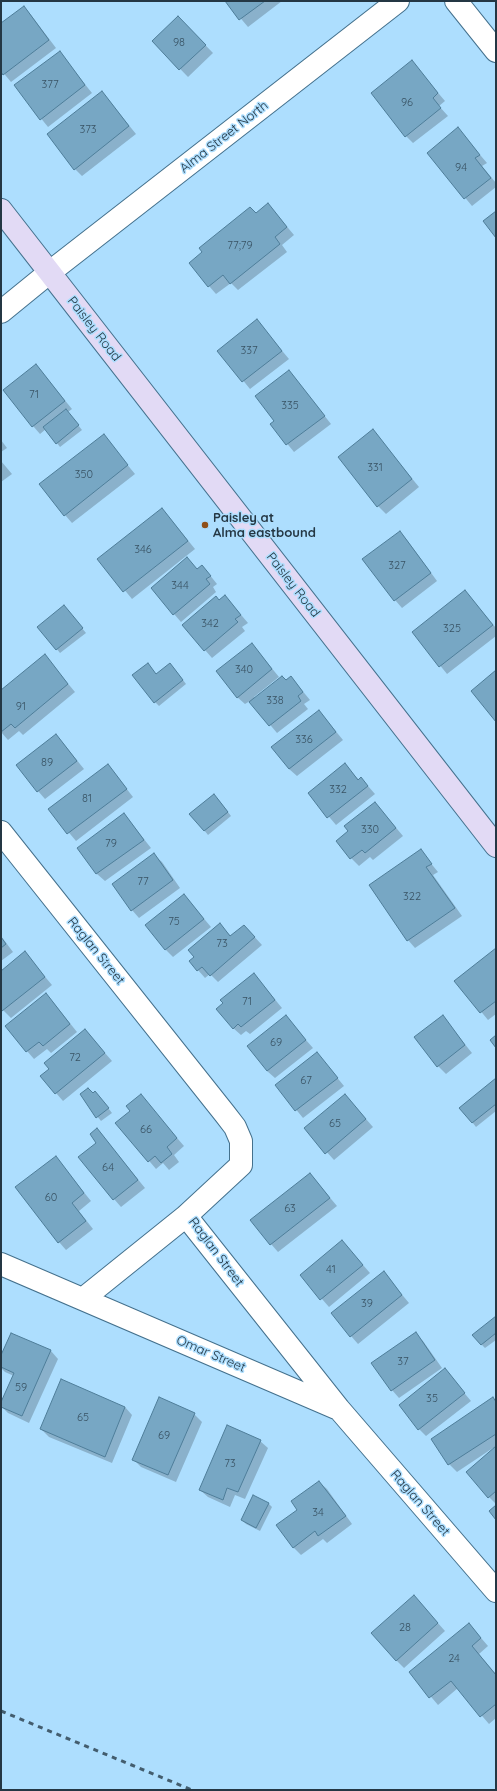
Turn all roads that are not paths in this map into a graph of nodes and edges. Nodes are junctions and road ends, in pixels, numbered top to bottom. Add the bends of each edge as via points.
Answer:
1 (398, 1) edge
2 (456, 1) edge
3 (496, 52) edge
4 (1, 210) edge
5 (50, 272) junction
6 (1, 312) edge
7 (1, 832) edge
8 (496, 846) edge
9 (186, 1216) junction
10 (1, 1264) edge
11 (84, 1298) junction
12 (339, 1409) junction
13 (496, 1591) edge

1 - 5 street, Alma Street North
2 - 3 street
4 - 5 main road, Paisley Road
5 - 6 street, Alma Street North
5 - 8 main road, Paisley Road
7 - 9 street, Raglan Street via 235,1127 241,1141 240,1165
9 - 11 street
9 - 12 street, Raglan Street
10 - 11 street, Omar Street
11 - 12 street, Omar Street
12 - 13 street, Raglan Street

